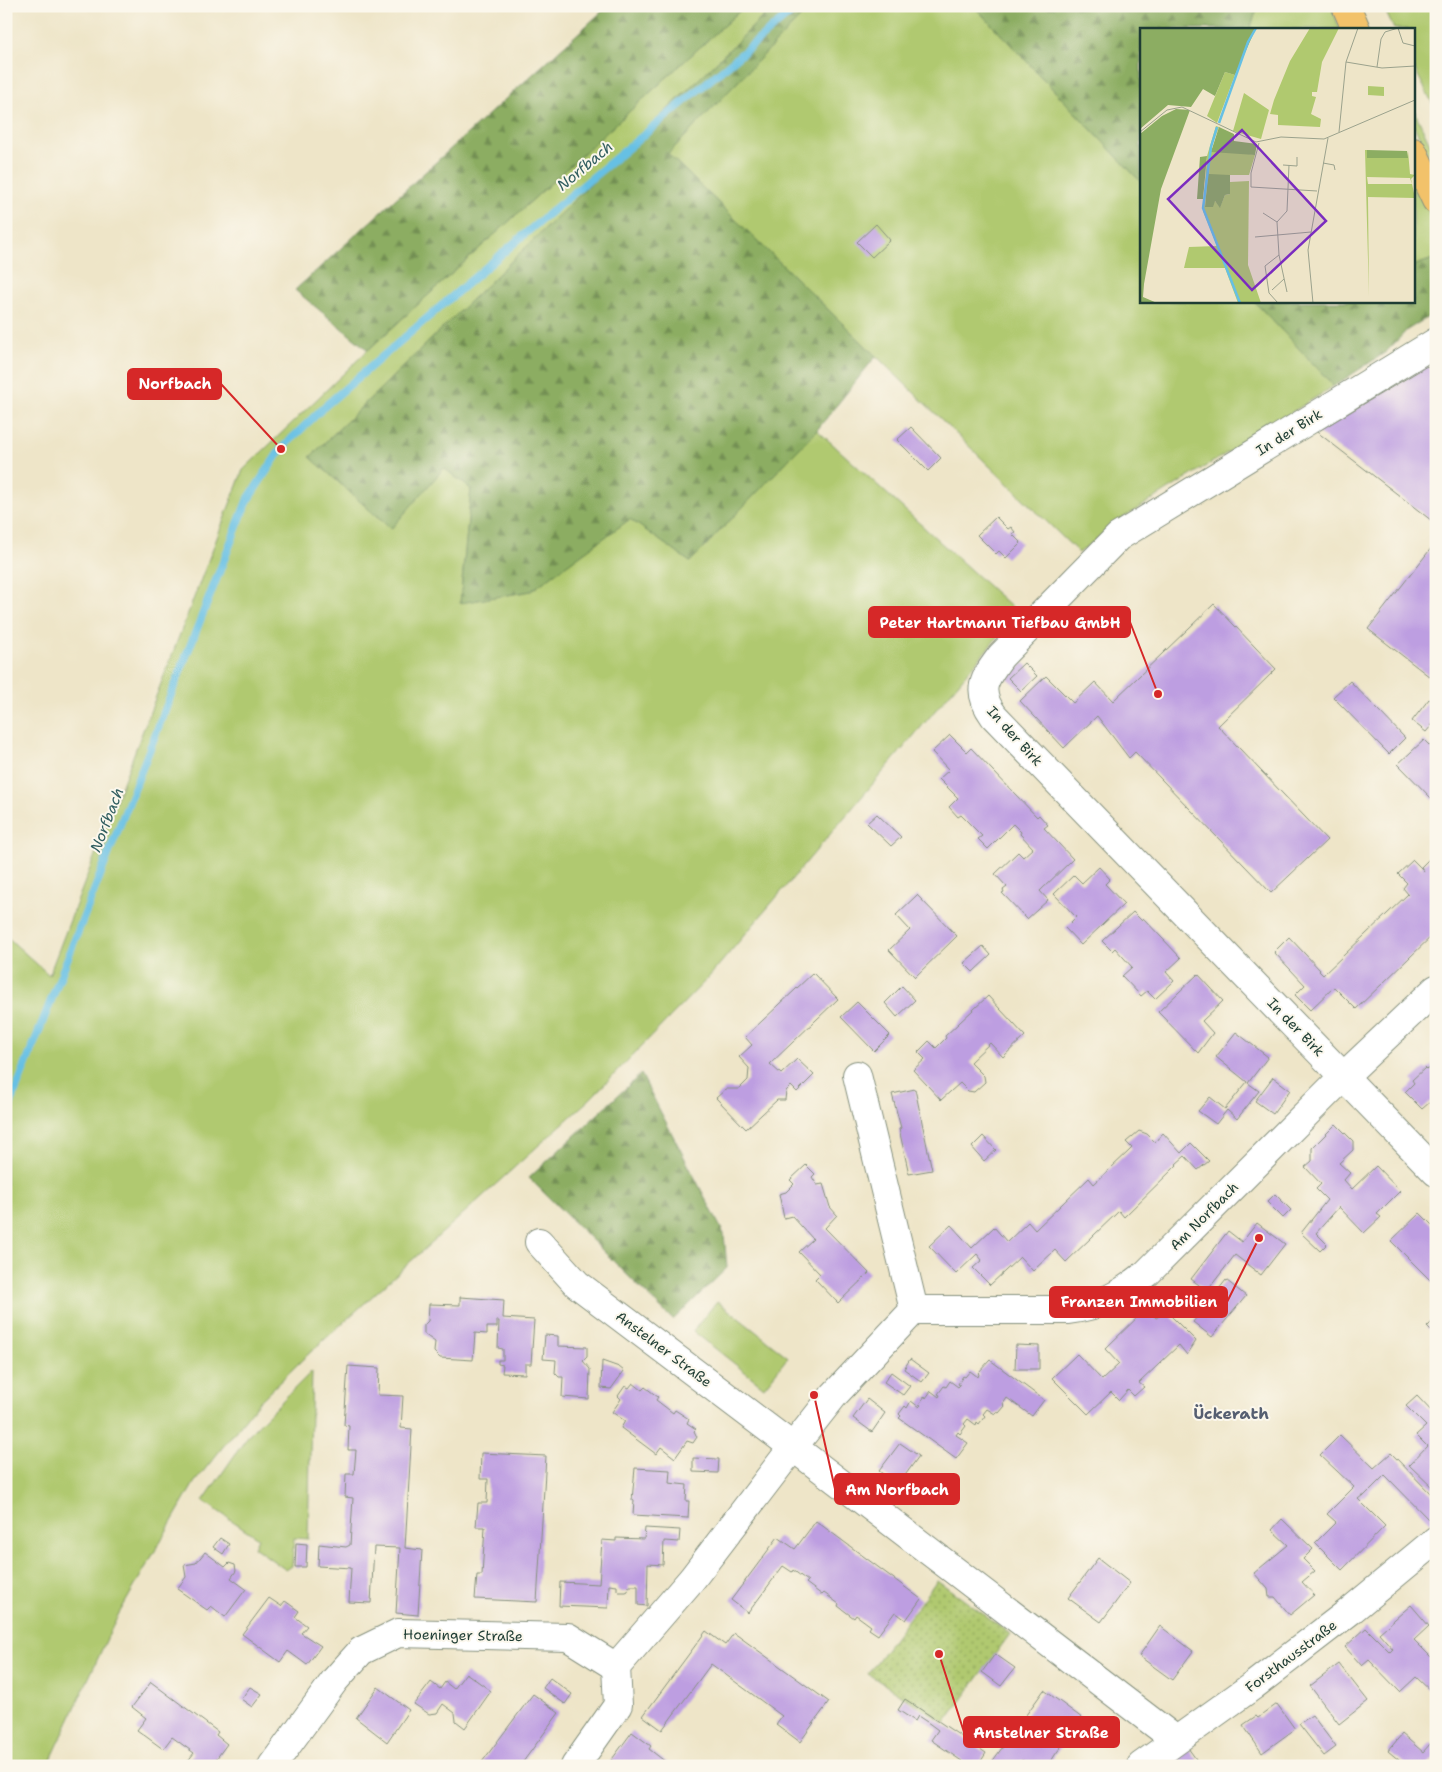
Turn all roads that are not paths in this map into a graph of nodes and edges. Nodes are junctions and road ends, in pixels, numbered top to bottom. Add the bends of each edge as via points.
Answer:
1 (1346, 6) edge
2 (1356, 28) edge
3 (1414, 154) edge
4 (1436, 200) edge
5 (1436, 342) edge
6 (1436, 989) edge
7 (857, 1075) dead end
8 (1344, 1076) junction
9 (1436, 1172) edge
10 (539, 1242) dead end
11 (914, 1310) junction
12 (793, 1446) junction
13 (1436, 1540) edge
14 (616, 1667) junction
15 (1176, 1740) junction
16 (272, 1766) edge
17 (574, 1766) edge
18 (1141, 1766) edge

1 - 2 main road
3 - 4 main road
5 - 8 street, In der Birk via 1118,537 1001,656 986,676 982,695 994,716
6 - 8 street, Am Norfbach
7 - 11 street
8 - 9 street, In der Birk
8 - 11 street, Am Norfbach via 1146,1274 1125,1291 1086,1308 1067,1310
10 - 12 street, Anstelner Straße via 577,1284
11 - 12 street via 834,1395
12 - 14 street via 692,1579
12 - 15 street, Anstelner Straße
13 - 15 street, Forsthausstraße via 1276,1668
14 - 16 street, Hoeninger Straße via 568,1637 398,1633 361,1651 335,1680
14 - 17 street via 618,1705
15 - 18 street, Forsthausstraße

